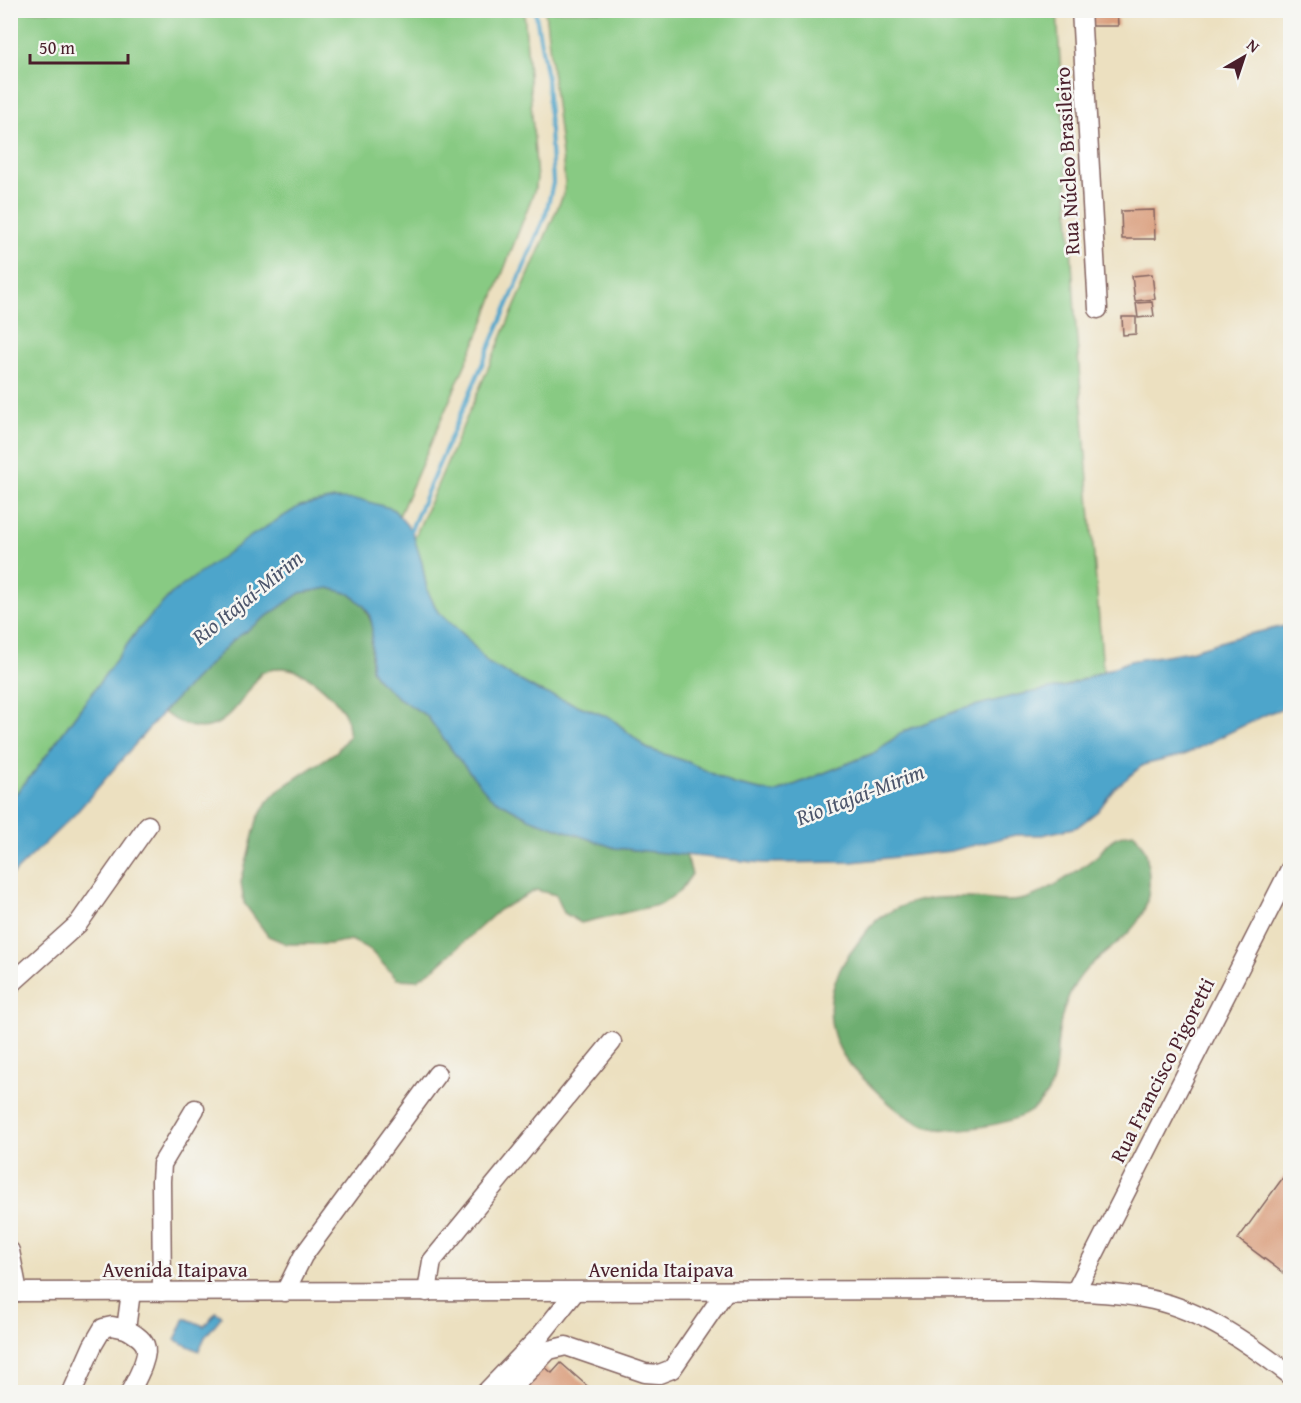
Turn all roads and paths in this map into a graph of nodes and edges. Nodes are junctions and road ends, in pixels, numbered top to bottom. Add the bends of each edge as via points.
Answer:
1 (1081, 10) edge
2 (1098, 309) dead end
3 (148, 825) dead end
4 (1290, 868) edge
5 (10, 985) edge
6 (612, 1042) dead end
7 (437, 1074) dead end
8 (195, 1109) dead end
9 (10, 1251) edge
10 (14, 1292) edge
11 (131, 1292) junction
12 (162, 1292) junction
13 (285, 1292) junction
14 (428, 1292) junction
15 (575, 1292) junction
16 (725, 1292) junction
17 (1075, 1292) junction
18 (126, 1329) junction
19 (1290, 1375) edge
20 (72, 1392) edge
21 (130, 1392) edge
22 (486, 1392) edge
23 (508, 1392) edge

1 - 2 street, Rua Núcleo Brasileiro
3 - 5 street via 78,924
4 - 17 street, Rua Francisco Pigoretti
6 - 14 street via 432,1261
7 - 13 street via 303,1257
8 - 12 street via 162,1164
9 - 10 street
10 - 11 street, Avenida Itaipava
11 - 12 street, Avenida Itaipava
11 - 18 street
12 - 13 street, Avenida Itaipava
13 - 14 street, Avenida Itaipava
14 - 15 street, Avenida Itaipava
15 - 16 street, Avenida Itaipava
15 - 22 street via 540,1336
16 - 17 street, Avenida Itaipava
16 - 23 street via 672,1369 659,1374 645,1373 566,1346 549,1350
17 - 19 street, Avenida Itaipava via 1154,1300 1187,1312 1243,1341
18 - 20 street via 103,1328
18 - 21 street via 146,1346

